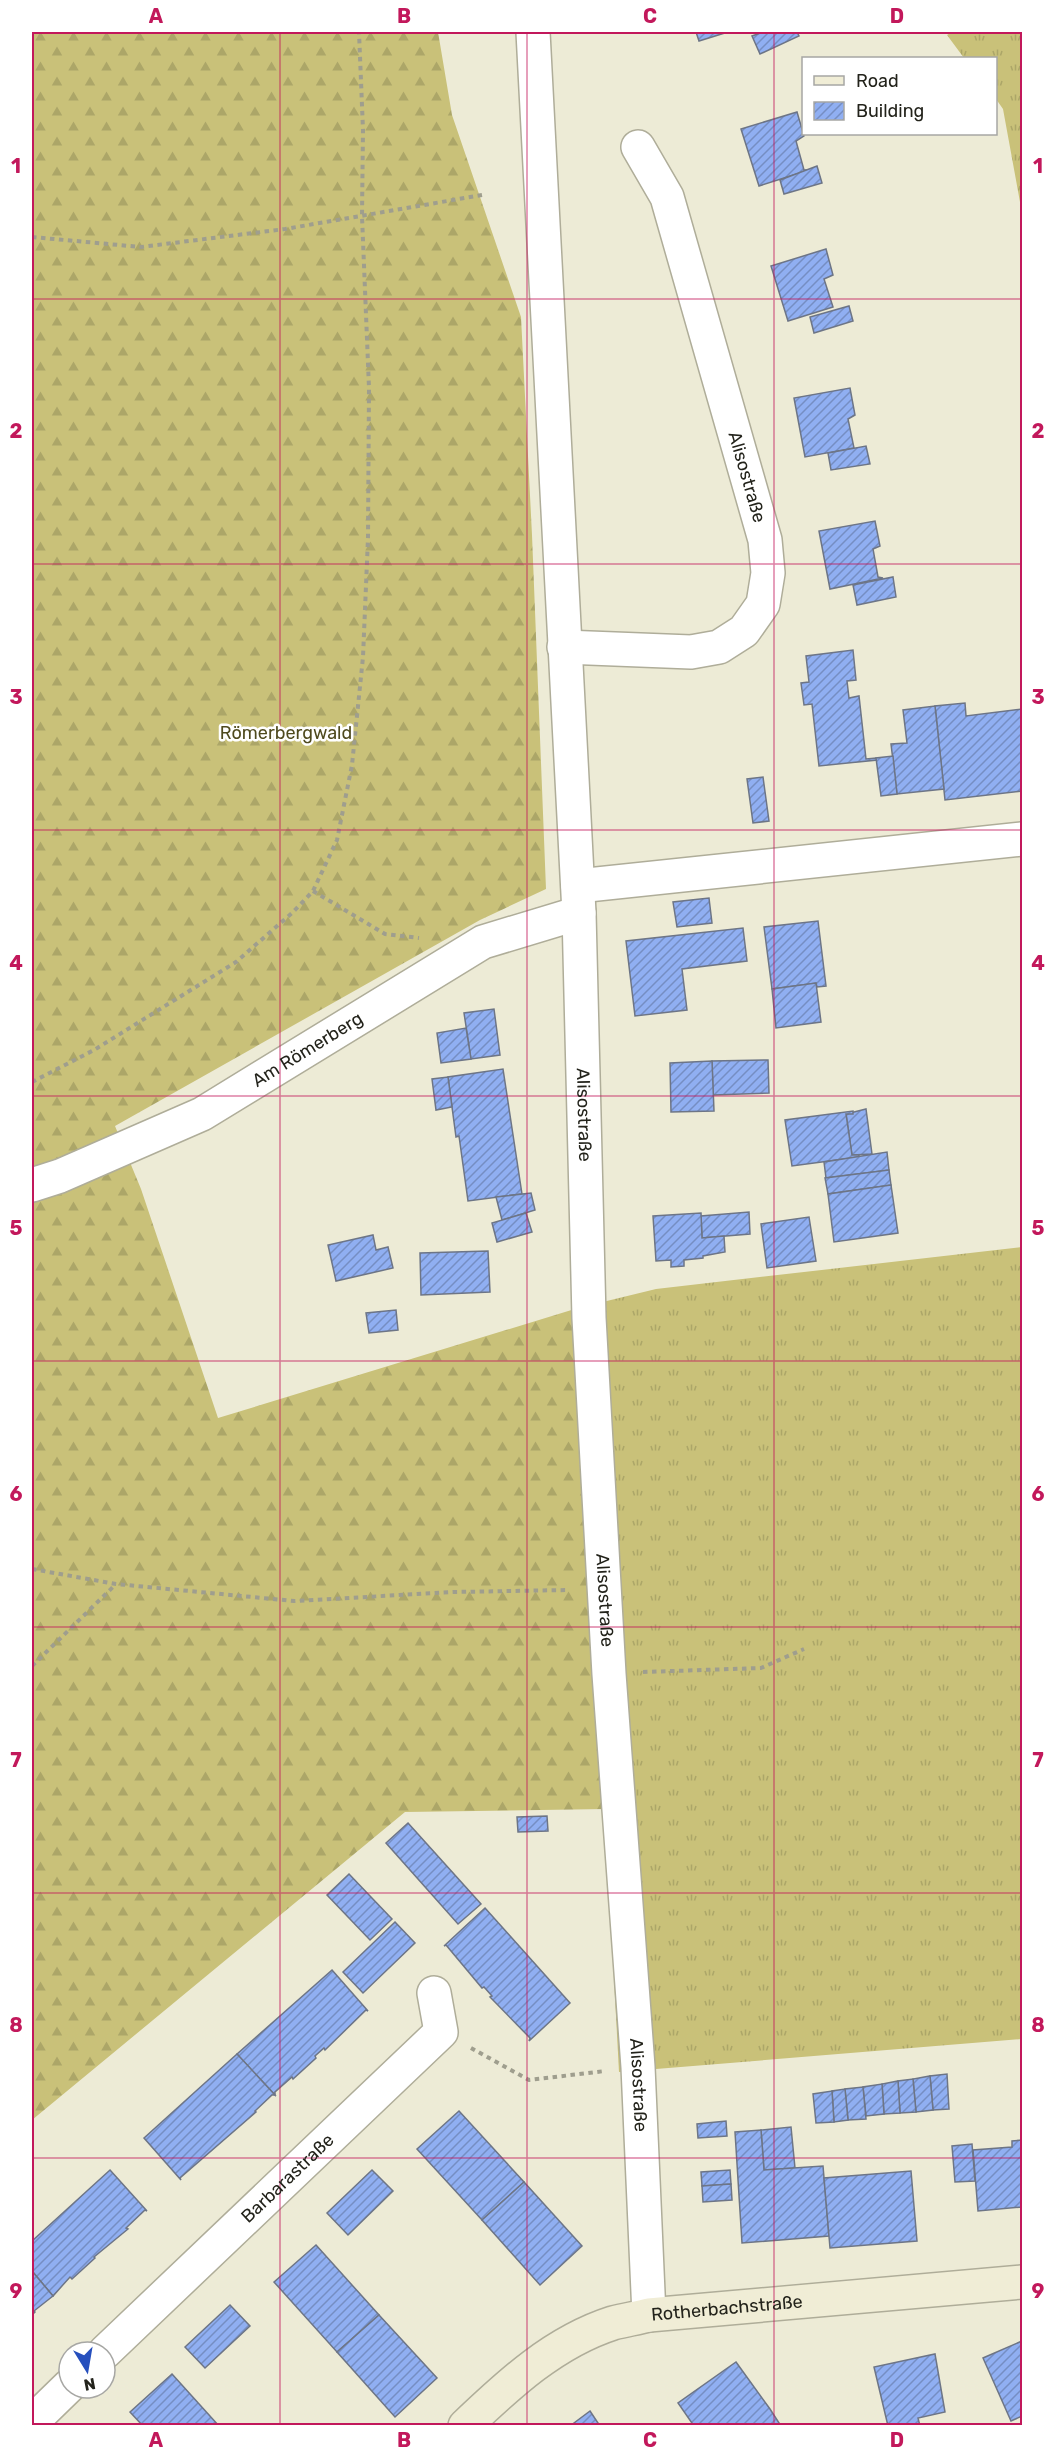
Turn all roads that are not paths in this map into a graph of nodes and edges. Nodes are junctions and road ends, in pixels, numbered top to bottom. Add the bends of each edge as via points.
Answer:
1 (533, 32) edge
2 (638, 147) dead end
3 (564, 647) junction
4 (1023, 838) edge
5 (579, 899) junction
6 (32, 1185) edge
7 (434, 1994) dead end
8 (1023, 2282) edge
9 (649, 2315) junction
10 (117, 2341) edge
11 (57, 2398) edge
12 (32, 2422) edge
13 (465, 2426) edge

1 - 3 street, Alisostraße
2 - 3 street, Alisostraße via 667,197 765,540 768,573 763,604 744,631 719,647 691,652
3 - 5 street, Alisostraße
4 - 5 street
5 - 6 street, Am Römerberg via 483,942 202,1114
5 - 9 street, Alisostraße via 589,1318 609,1674 638,2067
7 - 10 street, Barbarastraße via 441,2032
8 - 9 street, Rotherbachstraße
9 - 13 street, Rotherbachstraße via 612,2324 574,2340 534,2364
11 - 12 street

